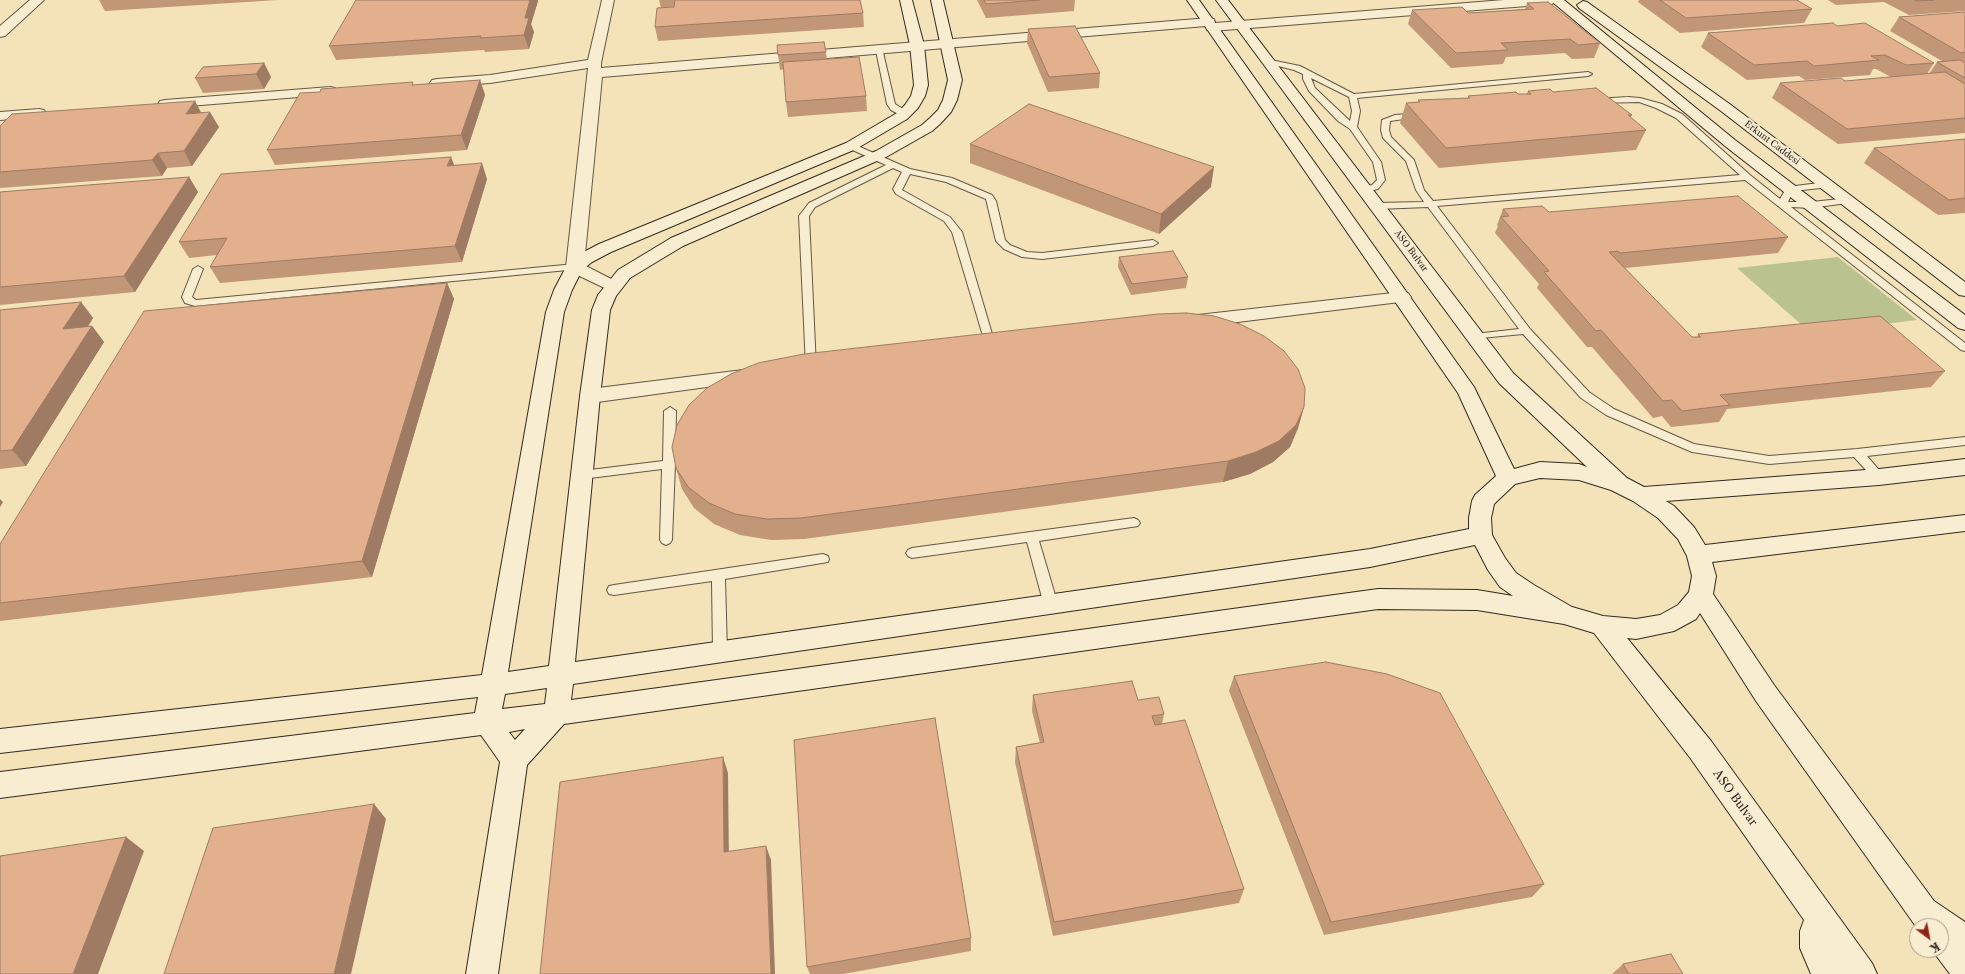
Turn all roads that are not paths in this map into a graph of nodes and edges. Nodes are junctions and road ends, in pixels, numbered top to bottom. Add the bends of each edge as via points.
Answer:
1 (38, 0) edge
2 (608, 0) edge
3 (906, 0) edge
4 (937, 0) edge
5 (1193, 0) edge
6 (1403, 0) edge
7 (1552, 0) edge
8 (1556, 0) edge
9 (1576, 0) edge
10 (1294, 8) dead end
11 (1235, 12) edge
12 (1208, 21) junction
13 (0, 32) edge
14 (947, 43) junction
15 (918, 44) junction
16 (878, 48) junction
17 (1269, 61) junction
18 (594, 68) junction
19 (1307, 73) junction
20 (1588, 74) dead end
21 (427, 84) edge
22 (348, 90) edge
23 (1352, 96) junction
24 (1589, 102) edge
25 (150, 105) edge
26 (55, 112) edge
27 (905, 114) junction
28 (1426, 114) edge
29 (0, 116) edge
30 (1353, 127) junction
31 (851, 146) junction
32 (874, 157) junction
33 (892, 165) junction
34 (907, 171) junction
35 (1748, 177) junction
36 (1827, 185) junction
37 (1365, 189) junction
38 (1790, 189) junction
39 (1847, 200) junction
40 (1430, 204) junction
41 (1782, 204) junction
42 (1811, 205) junction
43 (1378, 206) junction
44 (1153, 243) dead end
45 (575, 267) junction
46 (198, 269) dead end
47 (613, 287) junction
48 (1965, 291) edge
49 (1402, 297) junction
50 (1169, 324) edge
51 (1965, 324) edge
52 (1526, 331) junction
53 (1474, 337) junction
54 (990, 344) edge
55 (1965, 348) edge
56 (811, 367) edge
57 (772, 373) edge
58 (590, 396) junction
59 (670, 411) dead end
60 (1965, 441) edge
61 (1857, 453) junction
62 (669, 464) junction
63 (1965, 467) edge
64 (582, 475) junction
65 (1879, 477) junction
66 (1508, 478) junction
67 (1619, 484) junction
68 (1641, 495) junction
69 (1134, 523) dead end
70 (1965, 523) edge
71 (1481, 534) junction
72 (1032, 537) junction
73 (666, 540) dead end
74 (912, 553) dead end
75 (1699, 555) junction
76 (823, 560) dead end
77 (718, 574) junction
78 (614, 590) dead end
79 (1700, 595) junction
80 (1051, 605) junction
81 (1564, 614) junction
82 (1603, 626) junction
83 (720, 652) junction
84 (561, 676) junction
85 (494, 683) junction
86 (557, 713) junction
87 (486, 723) junction
88 (0, 741) edge
89 (514, 760) junction
90 (0, 785) edge
91 (1927, 918) edge
92 (1822, 919) junction
93 (1949, 931) edge
94 (1965, 941) edge
95 (1949, 947) edge
96 (1965, 969) edge
97 (482, 974) edge
98 (1827, 974) edge
99 (1861, 974) edge

1 - 13 street
2 - 18 street
3 - 15 street
4 - 14 street
5 - 12 street
6 - 10 street
7 - 11 street
8 - 38 street
9 - 36 street, Erkunt Caddesi via 1726,108
11 - 12 street
11 - 17 street, ASO Bulvar
12 - 14 street
12 - 49 street
14 - 15 street
14 - 32 street via 955,80 952,95 944,112 927,128
15 - 16 street
15 - 27 street via 921,85 918,96
16 - 18 street
16 - 27 lane via 891,104
17 - 19 lane via 1289,65
17 - 37 street, ASO Bulvar
18 - 21 street
18 - 45 street
19 - 23 lane
19 - 30 lane via 1312,89 1341,119
20 - 23 lane
22 - 25 street
23 - 30 lane via 1356,111
24 - 35 lane via 1628,99 1659,106 1679,116
26 - 29 street
27 - 31 street
28 - 40 lane via 1386,120 1385,130 1387,138 1410,160 1420,190
30 - 37 lane via 1373,155 1381,176 1377,185
31 - 32 lane
31 - 45 street via 635,234 586,258
32 - 33 lane
32 - 47 street via 677,242 624,274
33 - 34 lane
33 - 56 lane via 812,205 804,216
34 - 44 lane via 949,180 989,197 1002,241 1007,247 1025,255 1042,256
34 - 54 lane via 897,189 899,192 947,219 954,226
35 - 40 lane
35 - 41 lane
36 - 38 lane
36 - 39 street, Erkunt Caddesi
37 - 43 street, ASO Bulvar
38 - 41 lane
38 - 42 street
39 - 42 lane
39 - 48 street, Erkunt Caddesi
40 - 43 lane
40 - 52 lane
41 - 42 lane
41 - 55 lane
42 - 51 street
43 - 53 street, ASO Bulvar
45 - 46 lane via 189,302 187,297
45 - 47 street
45 - 85 street via 555,312
47 - 58 street via 606,295 601,310
49 - 50 street
49 - 66 street via 1467,392
52 - 53 lane
52 - 61 lane via 1585,395 1610,412 1692,448 1769,460
53 - 67 street, ASO Bulvar via 1506,378
57 - 58 street
58 - 64 street
59 - 62 lane
60 - 61 lane
61 - 65 lane
62 - 64 lane
62 - 73 lane
63 - 65 street
64 - 84 street
65 - 68 street
66 - 67 street via 1540,470 1579,472
66 - 71 street via 1484,501 1480,518
67 - 68 street
68 - 75 street via 1666,512 1686,533
69 - 72 lane
70 - 75 street
71 - 80 street via 1370,558
71 - 81 street via 1496,564 1508,580
72 - 74 lane
72 - 80 lane
75 - 79 street via 1704,576
76 - 77 lane
77 - 78 lane
77 - 83 lane
79 - 82 street via 1687,612 1666,624 1636,629
79 - 91 street via 1765,693
80 - 83 street
81 - 82 street
81 - 86 street via 1477,600 1378,599
82 - 92 street, ASO Bulvar via 1701,750
83 - 84 street
84 - 85 street
84 - 86 street
85 - 87 street
85 - 88 street
86 - 87 street
86 - 89 street
87 - 89 street
87 - 90 street
89 - 97 street
92 - 98 street via 1815,931 1814,939 1815,948
92 - 99 street, ASO Bulvar
93 - 94 street
95 - 96 street

